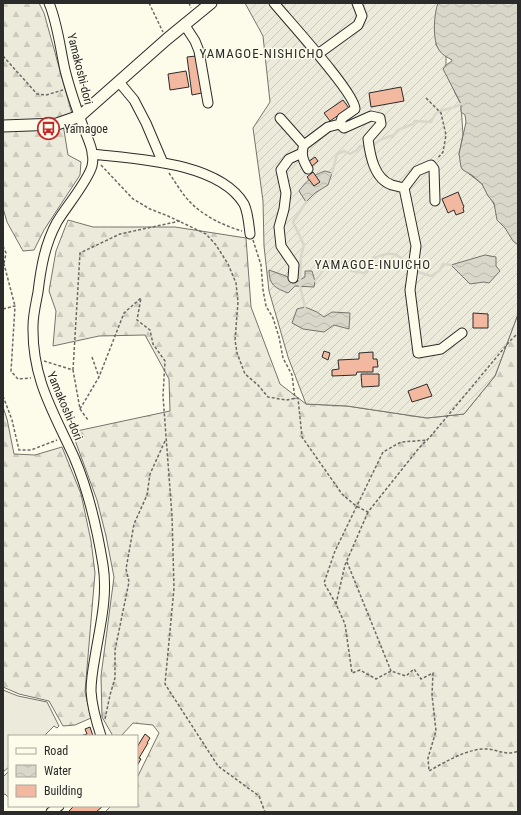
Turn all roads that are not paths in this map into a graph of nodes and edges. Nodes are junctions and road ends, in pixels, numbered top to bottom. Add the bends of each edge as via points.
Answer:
1 (49, 3) edge
2 (211, 3) edge
3 (274, 3) edge
4 (357, 3) edge
5 (184, 24) junction
6 (318, 54) junction
7 (118, 82) junction
8 (208, 103) dead end
9 (80, 116) junction
10 (280, 118) dead end
11 (340, 124) junction
12 (3, 126) edge
13 (303, 149) junction
14 (92, 157) junction
15 (163, 163) junction
16 (308, 169) dead end
17 (404, 188) junction
18 (435, 201) dead end
19 (250, 234) road end
20 (292, 278) dead end
21 (462, 333) dead end
22 (101, 735) edge

1 - 9 street, Yamakoshi-dori via 58,31 70,88
2 - 5 main road
3 - 6 street
4 - 6 street via 362,16 358,25
5 - 7 main road
5 - 8 street via 199,51
6 - 11 street via 355,104 355,108 342,118
7 - 9 main road
7 - 15 street via 134,100
9 - 12 main road via 57,124
9 - 14 street, Yamakoshi-dori
10 - 13 street
11 - 13 street via 328,127
11 - 17 street via 344,128 371,116 380,118 381,124 368,139 372,162 381,178 391,185
13 - 16 street via 303,160
13 - 20 street via 289,159 281,170 286,193 279,227 281,246 294,265
14 - 15 street
14 - 22 street, Yamakoshi-dori via 89,174 50,235 44,253 33,324 39,377 92,508 103,567 104,604 91,690 94,716
15 - 19 street via 214,177 233,191 244,204
17 - 18 street via 417,171 431,165 434,169
17 - 21 street via 416,246 410,290 418,353 441,349

